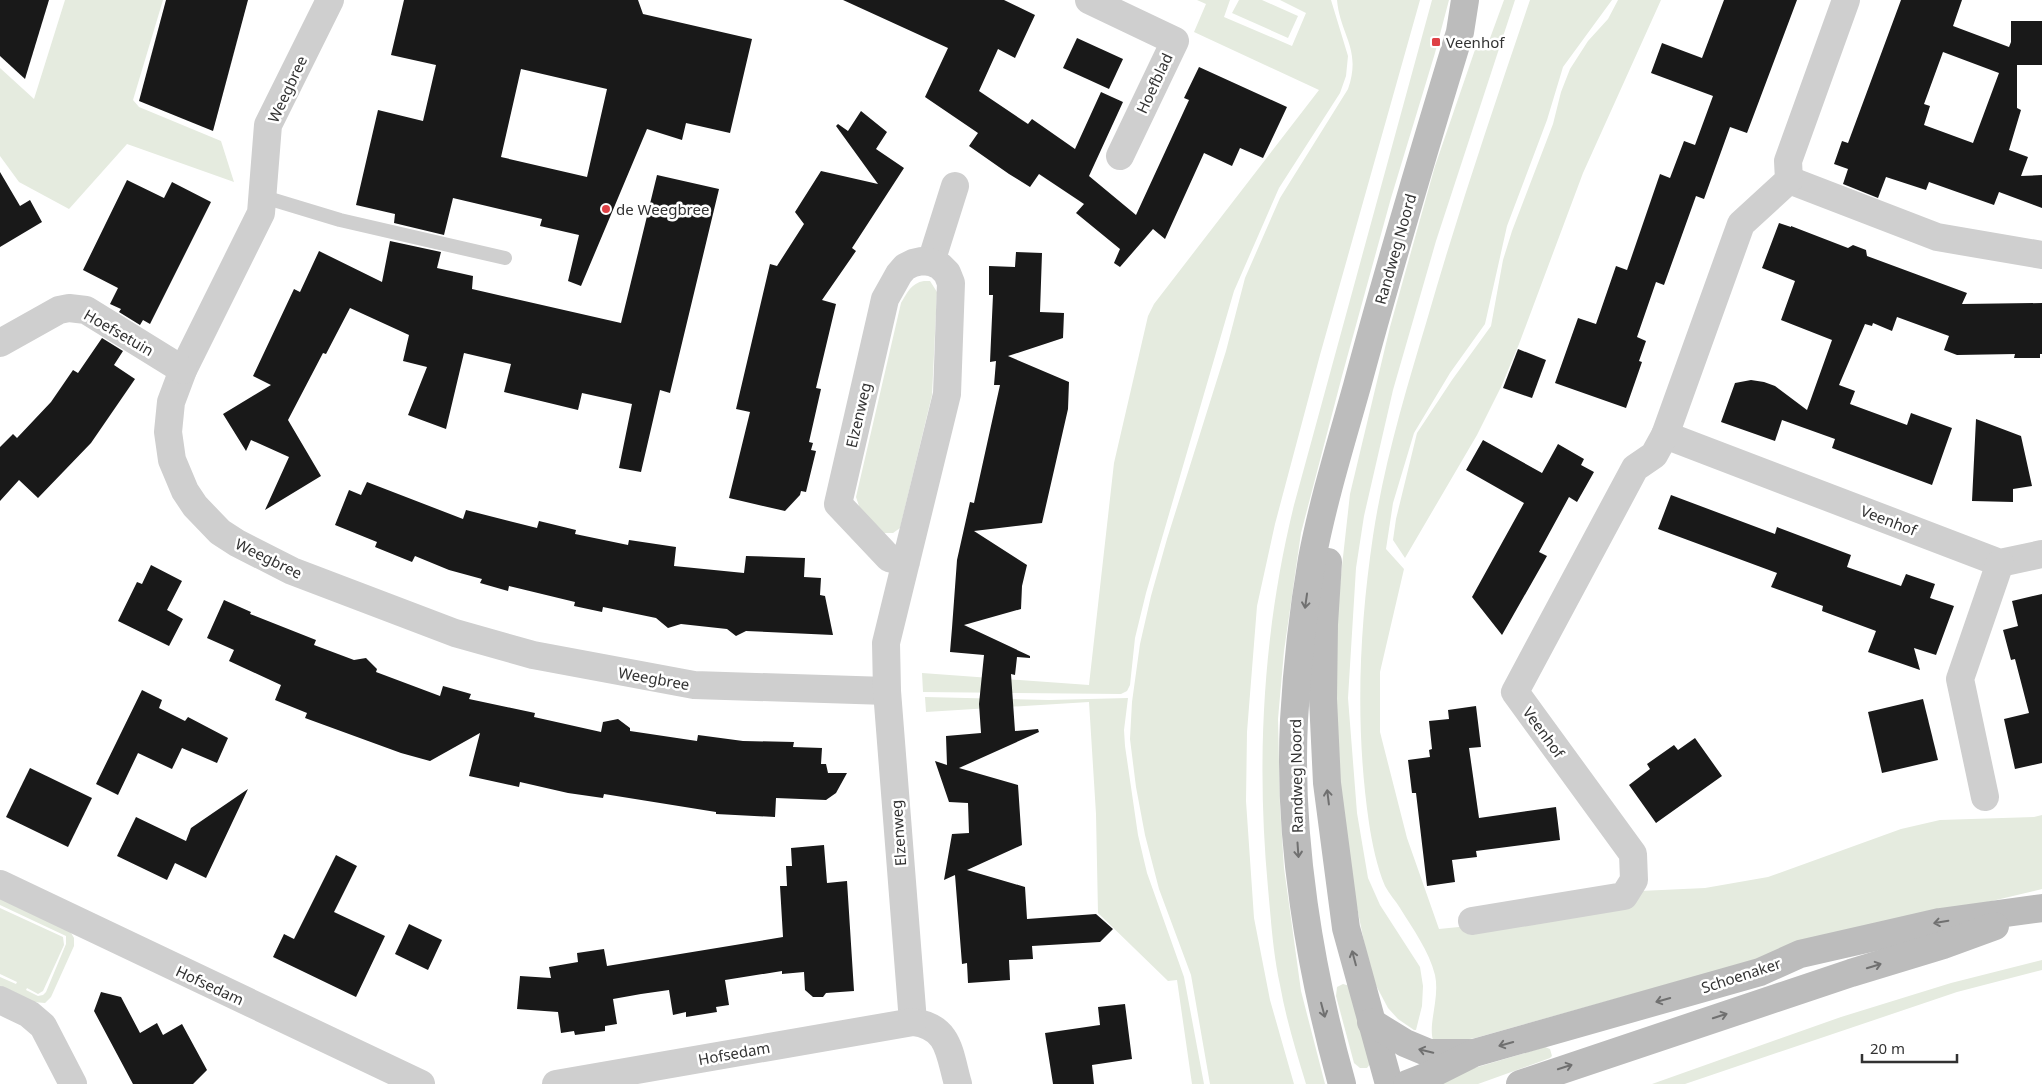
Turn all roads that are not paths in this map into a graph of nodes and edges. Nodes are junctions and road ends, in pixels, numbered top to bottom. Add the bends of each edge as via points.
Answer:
1 (330, 0) edge
2 (1089, 0) edge
3 (1465, 0) edge
4 (1478, 0) edge
5 (1846, 0) edge
6 (1460, 32) junction
7 (1120, 156) dead end
8 (1789, 180) junction
9 (955, 186) dead end
10 (264, 197) junction
11 (2042, 255) edge
12 (505, 258) dead end
13 (931, 262) junction
14 (0, 343) edge
15 (183, 370) junction
16 (1665, 435) junction
17 (1335, 468) junction
18 (2042, 554) edge
19 (906, 562) junction
20 (2000, 563) junction
21 (887, 691) junction
22 (1985, 797) dead end
23 (0, 884) edge
24 (2042, 908) edge
25 (1472, 921) dead end
26 (0, 1000) edge
27 (913, 1022) junction
28 (1371, 1022) junction
29 (1474, 1053) junction
30 (586, 1082) edge
31 (73, 1084) edge
32 (421, 1084) edge
33 (556, 1084) edge
34 (958, 1084) edge
35 (1342, 1084) edge
36 (1389, 1084) edge
37 (1407, 1084) edge
38 (1520, 1084) edge

1 - 10 street, Weegbree via 268,125
2 - 7 street, Hoefblad via 1174,41
3 - 6 main road, Randweg Noord
4 - 6 main road, Randweg Noord
5 - 8 street via 1788,161
6 - 17 main road, Randweg Noord via 1390,262
8 - 11 street via 1937,237
8 - 16 street, Veenhof via 1741,224
9 - 13 street
10 - 12 lane via 340,220
10 - 15 street, Weegbree via 261,213
13 - 19 street, Elzenweg via 947,273 951,283 947,394
13 - 19 street, Elzenweg via 913,263 905,268 885,299 838,504 889,558
14 - 15 street, Hoefsetuin via 59,310 78,308 96,315
15 - 21 street, Weegbree via 171,402 168,432 172,460 185,491 220,532 236,544 292,570 455,633 533,656 694,685
16 - 20 street, Veenhof
16 - 25 street, Veenhof via 1654,455 1635,468 1515,692 1633,854 1634,880 1624,896
28 -> 17 main road, Randweg Noord via 1346,928 1327,783 1324,624
17 -> 35 main road, Randweg Noord via 1312,557 1294,722 1299,859 1312,956
18 - 20 street
19 - 21 street, Elzenweg via 886,643
20 - 22 street via 1960,679
21 - 27 street, Elzenweg
23 - 32 street, Hofsedam
24 -> 29 main road, Schoenaker via 1940,922 1800,954 1760,972
38 -> 24 main road, Schoenaker via 1943,945
26 - 31 street via 28,1014 43,1026
27 - 30 street, Hofsedam
27 - 34 street via 938,1030 945,1041
29 -> 28 main road, Schoenaker via 1429,1053
28 - 36 main road, Randweg Noord
29 - 37 main road, Schoenaker
30 - 33 street, Hofsedam

